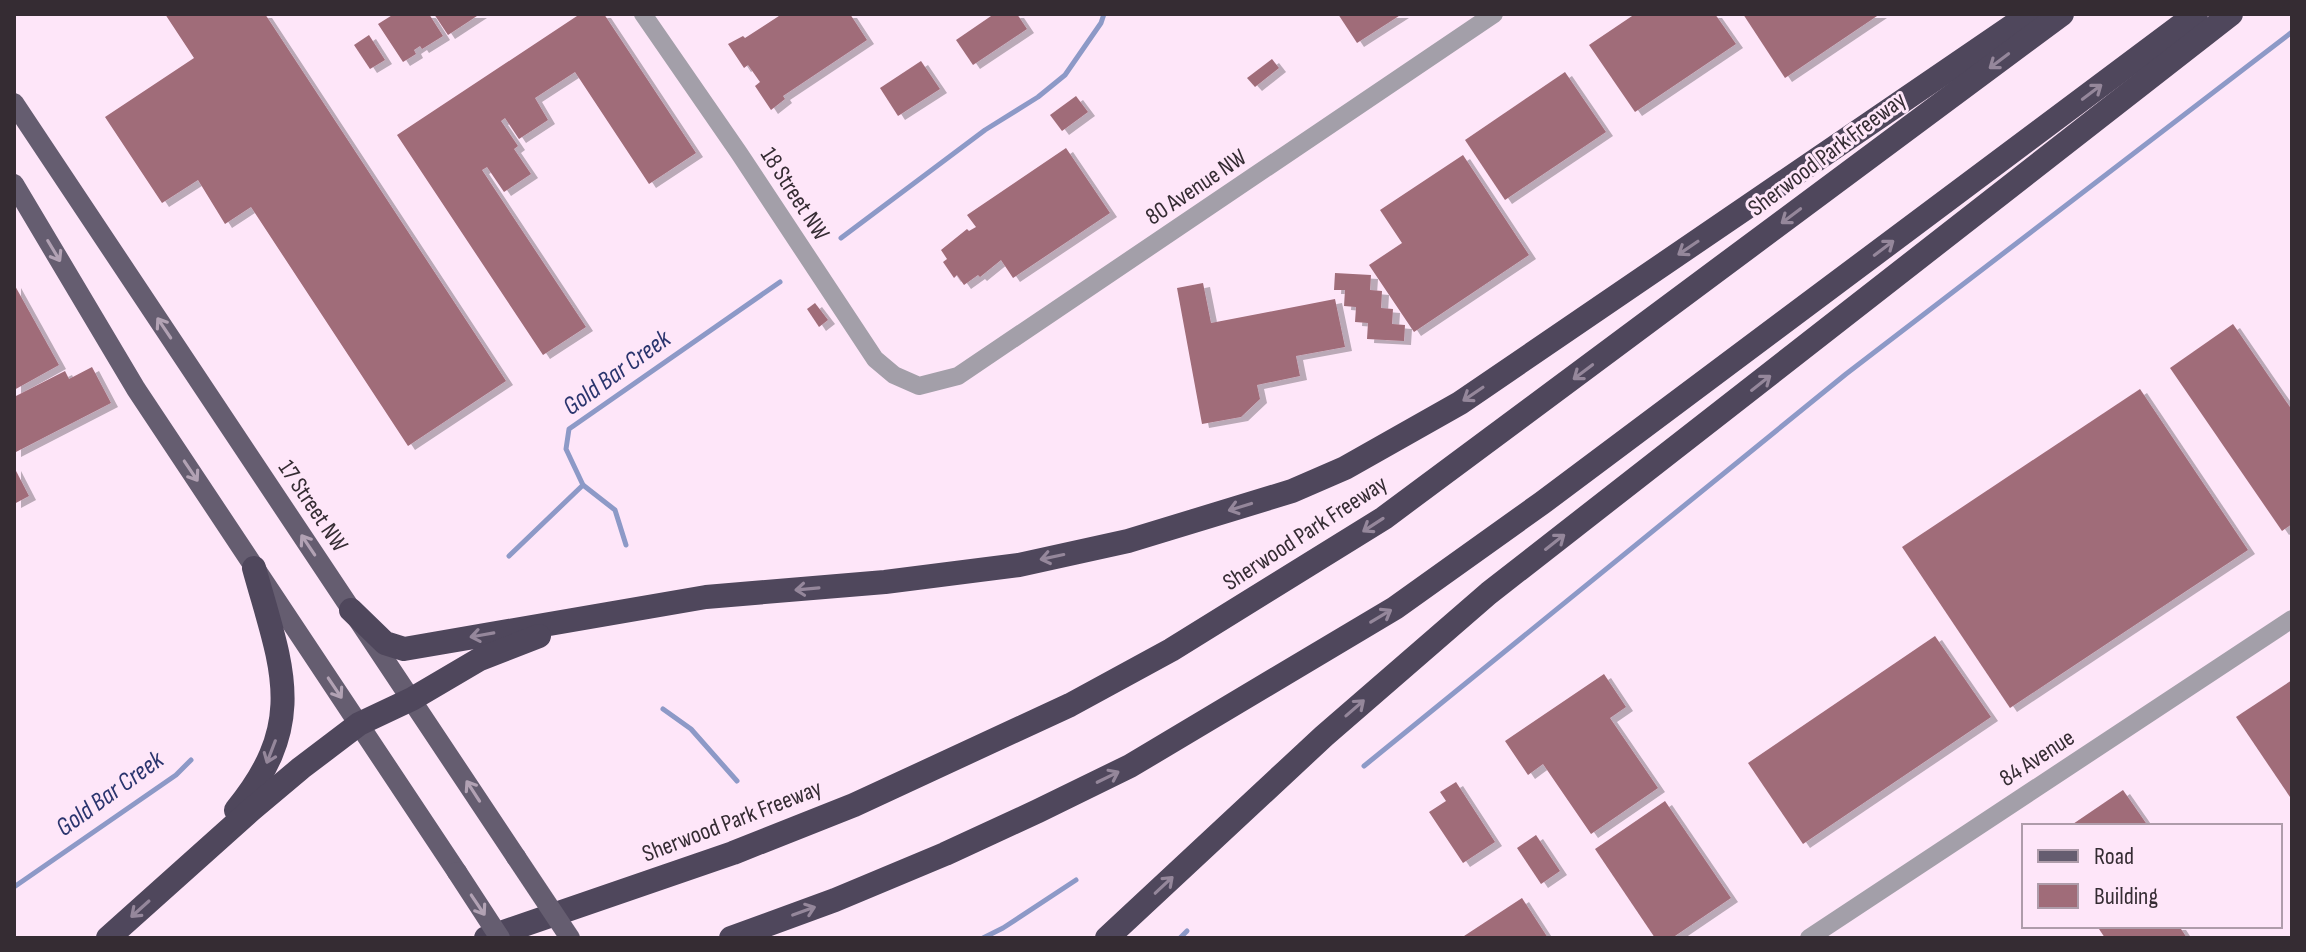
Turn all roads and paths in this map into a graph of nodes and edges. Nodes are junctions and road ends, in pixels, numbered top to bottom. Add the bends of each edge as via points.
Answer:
1 (643, 14) edge
2 (1494, 14) edge
3 (2030, 14) edge
4 (2062, 14) edge
5 (2196, 14) edge
6 (2231, 14) edge
7 (14, 103) edge
8 (14, 184) edge
9 (919, 386) joint
10 (254, 568) junction
11 (351, 610) junction
12 (586, 618) junction
13 (2292, 619) edge
14 (412, 699) junction
15 (359, 724) junction
16 (172, 880) junction
17 (108, 938) edge
18 (486, 938) edge
19 (500, 938) edge
20 (570, 938) edge
21 (731, 938) edge
22 (1107, 938) edge
23 (1809, 938) edge

1 - 9 street, 18 Street NW via 875,359
2 - 9 street, 80 Avenue NW via 958,376
3 -> 12 highway via 1460,403 1345,468 1292,491 1128,541 1019,565 706,597
4 -> 18 highway, Sherwood Park Freeway via 1396,510 1171,650 1070,705 854,805 733,853
21 -> 5 highway via 904,872 1052,805 1130,766 1395,608
22 -> 6 highway via 1324,736 1489,593
11 -> 7 main road, 17 Street NW
8 -> 10 main road via 136,389
10 -> 15 main road
10 -> 16 highway via 280,659 281,722 254,786
12 -> 11 highway via 404,649 385,643
11 - 14 main road, 17 Street NW
12 - 14 highway via 480,659
13 - 23 street, 84 Avenue
14 - 15 highway
20 -> 14 main road, 17 Street NW, bridge
15 - 16 highway
15 -> 19 main road, bridge
16 -> 17 highway

